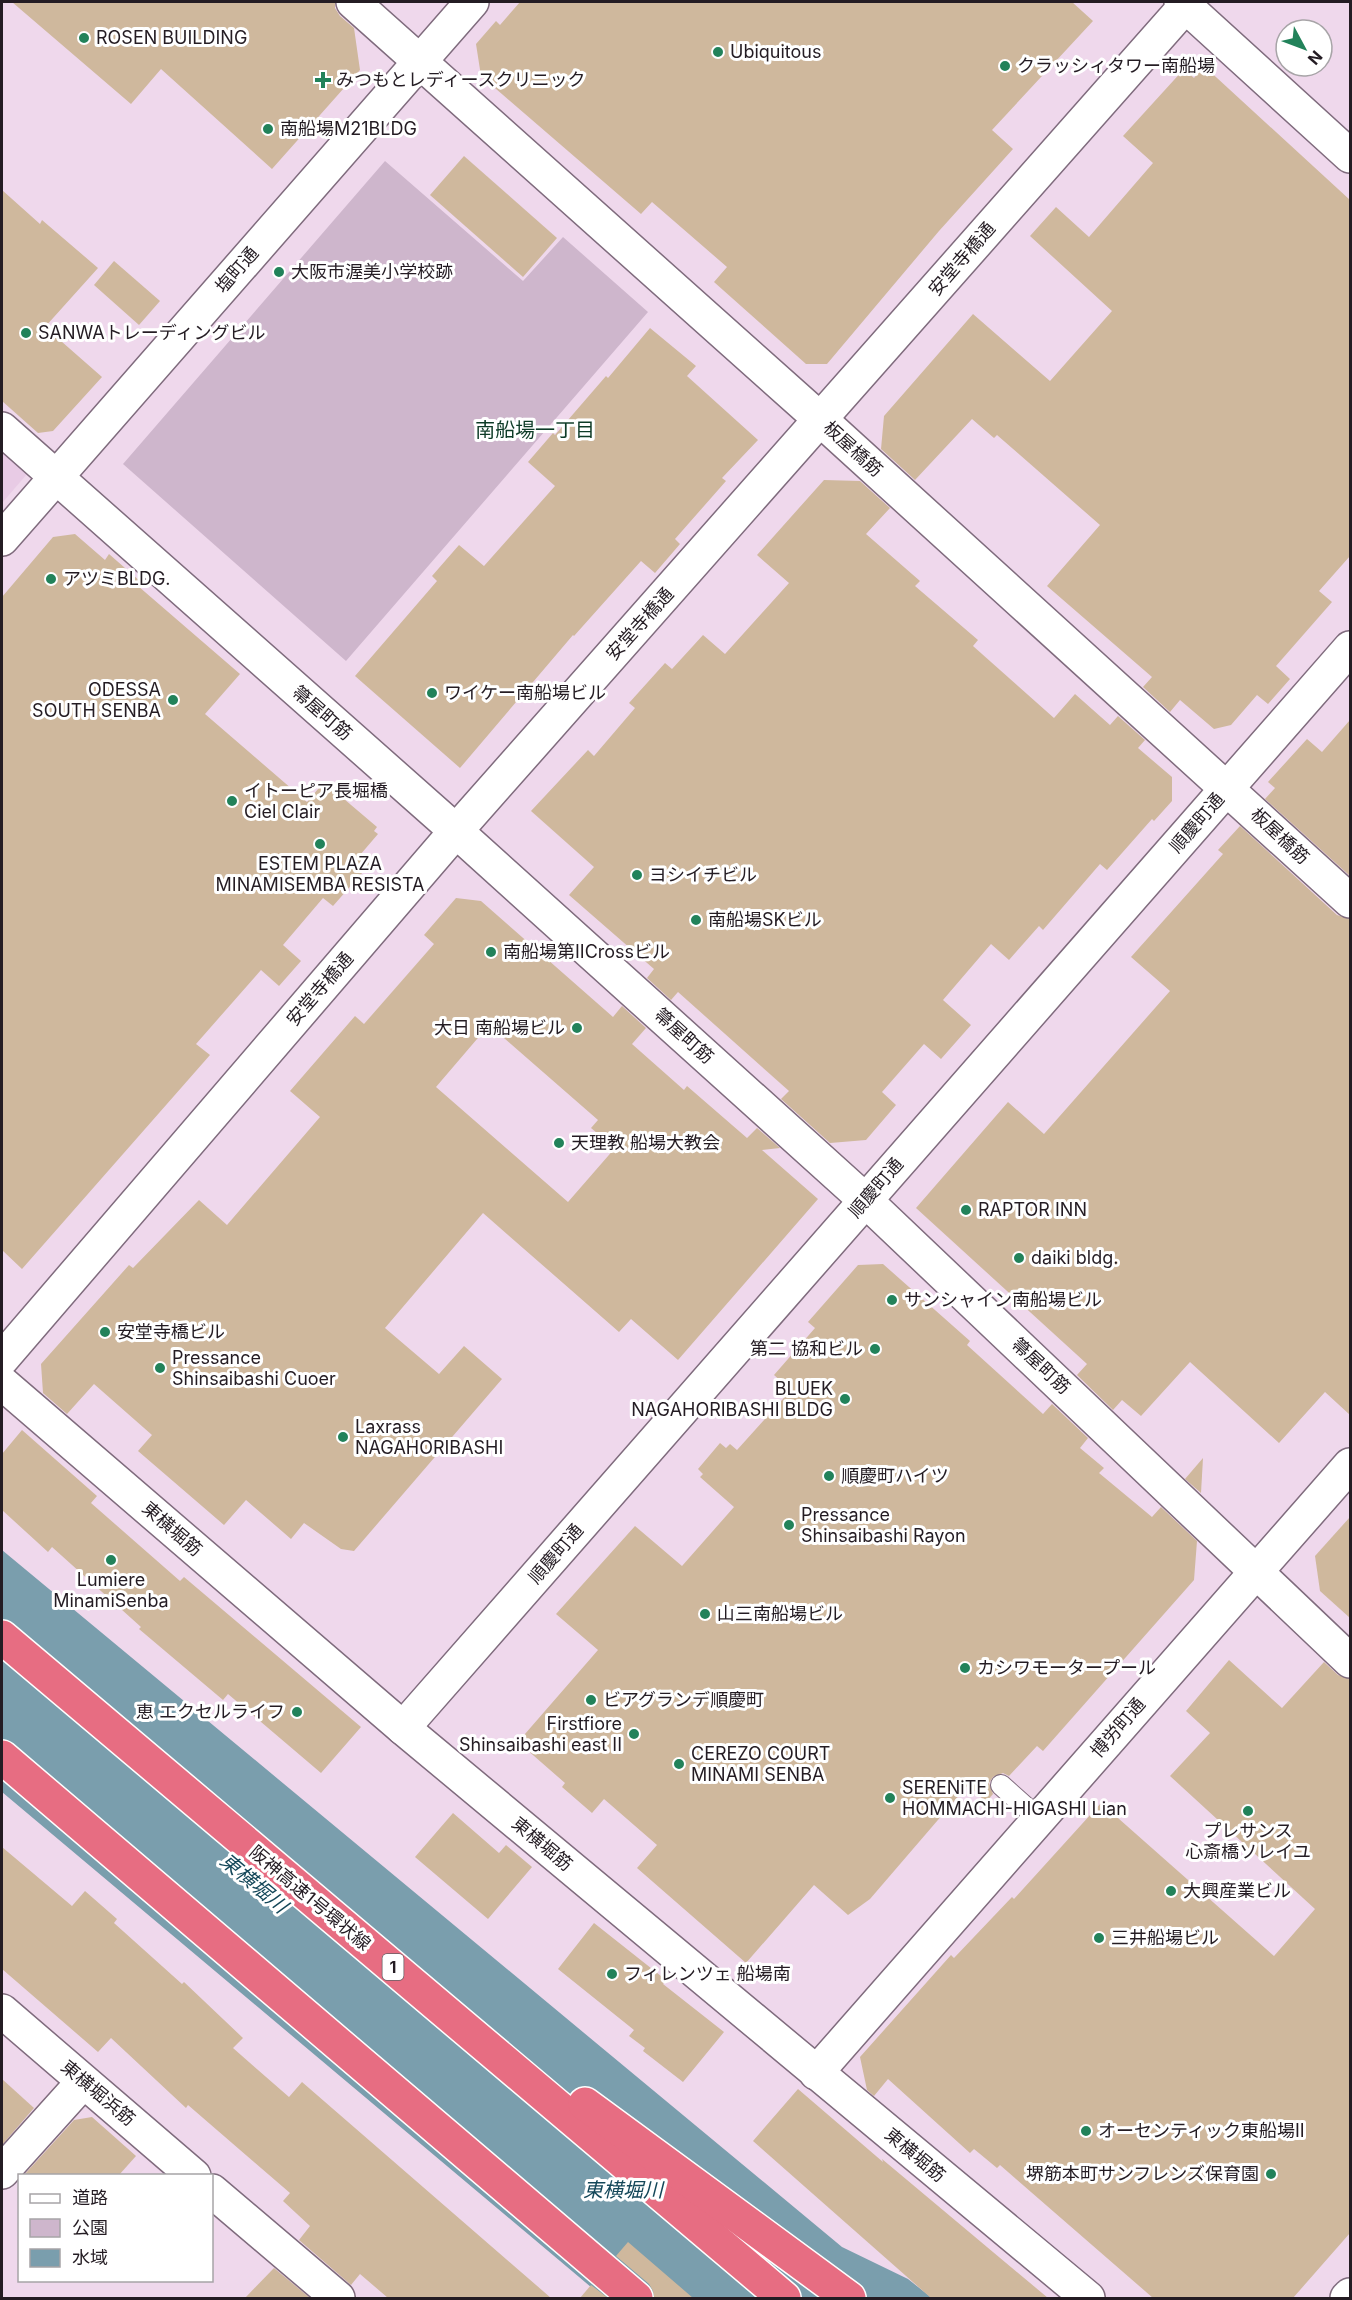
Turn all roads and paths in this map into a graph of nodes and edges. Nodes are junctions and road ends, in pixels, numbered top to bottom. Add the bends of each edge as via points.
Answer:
1 (353, 2) edge
2 (472, 2) edge
3 (1185, 3) edge
4 (421, 61) junction
5 (1350, 156) edge
6 (820, 420) junction
7 (2, 429) edge
8 (55, 477) junction
9 (2, 538) edge
10 (1350, 648) edge
11 (1228, 788) junction
12 (456, 831) junction
13 (1350, 901) edge
14 (865, 1200) junction
15 (2, 1359) edge
16 (2, 1383) edge
17 (1350, 1465) edge
18 (1257, 1571) junction
19 (2, 1637) edge
20 (1350, 1661) edge
21 (403, 1728) junction
22 (2, 1757) edge
23 (1001, 1785) dead end
24 (1039, 1819) junction
25 (345, 1927) junction
26 (2, 2011) edge
27 (816, 2073) junction
28 (83, 2082) junction
29 (2, 2172) edge
30 (193, 2174) edge
31 (213, 2192) edge
32 (1350, 2295) edge
33 (338, 2298) edge
34 (636, 2298) edge
35 (784, 2298) edge
36 (849, 2298) edge
37 (1088, 2298) edge
38 (1347, 2298) edge

1 - 4 street, 板屋橋筋
2 - 4 street, 塩町通
3 - 5 street
3 - 6 street, 安堂寺橋通
4 - 6 street, 板屋橋筋
4 - 8 street, 塩町通
6 - 11 street, 板屋橋筋
6 - 12 street, 安堂寺橋通
7 - 8 street, 箒屋町筋
8 - 9 street, 塩町通
8 - 12 street, 箒屋町筋
10 - 11 street, 順慶町通
11 - 13 street, 板屋橋筋
11 - 14 street, 順慶町通
12 - 14 street, 箒屋町筋
12 - 15 street, 安堂寺橋通
14 - 18 street, 箒屋町筋
14 - 21 street, 順慶町通
16 - 21 street, 東横堀筋
17 - 18 street, 博労町通
18 - 20 street, 箒屋町筋
18 - 24 street, 博労町通
19 - 25 highway, 阪神高速1号環状線 / 1
21 - 27 street, 東横堀筋
22 - 34 highway
23 - 24 lane
24 - 27 street, 博労町通
25 - 35 highway, 阪神高速1号環状線 / 1
25 - 36 highway, 1
26 - 28 street, 東横堀浜筋
27 - 37 street, 東横堀筋
28 - 29 street
28 - 30 street, 東横堀浜筋
31 - 33 street
32 - 38 street

